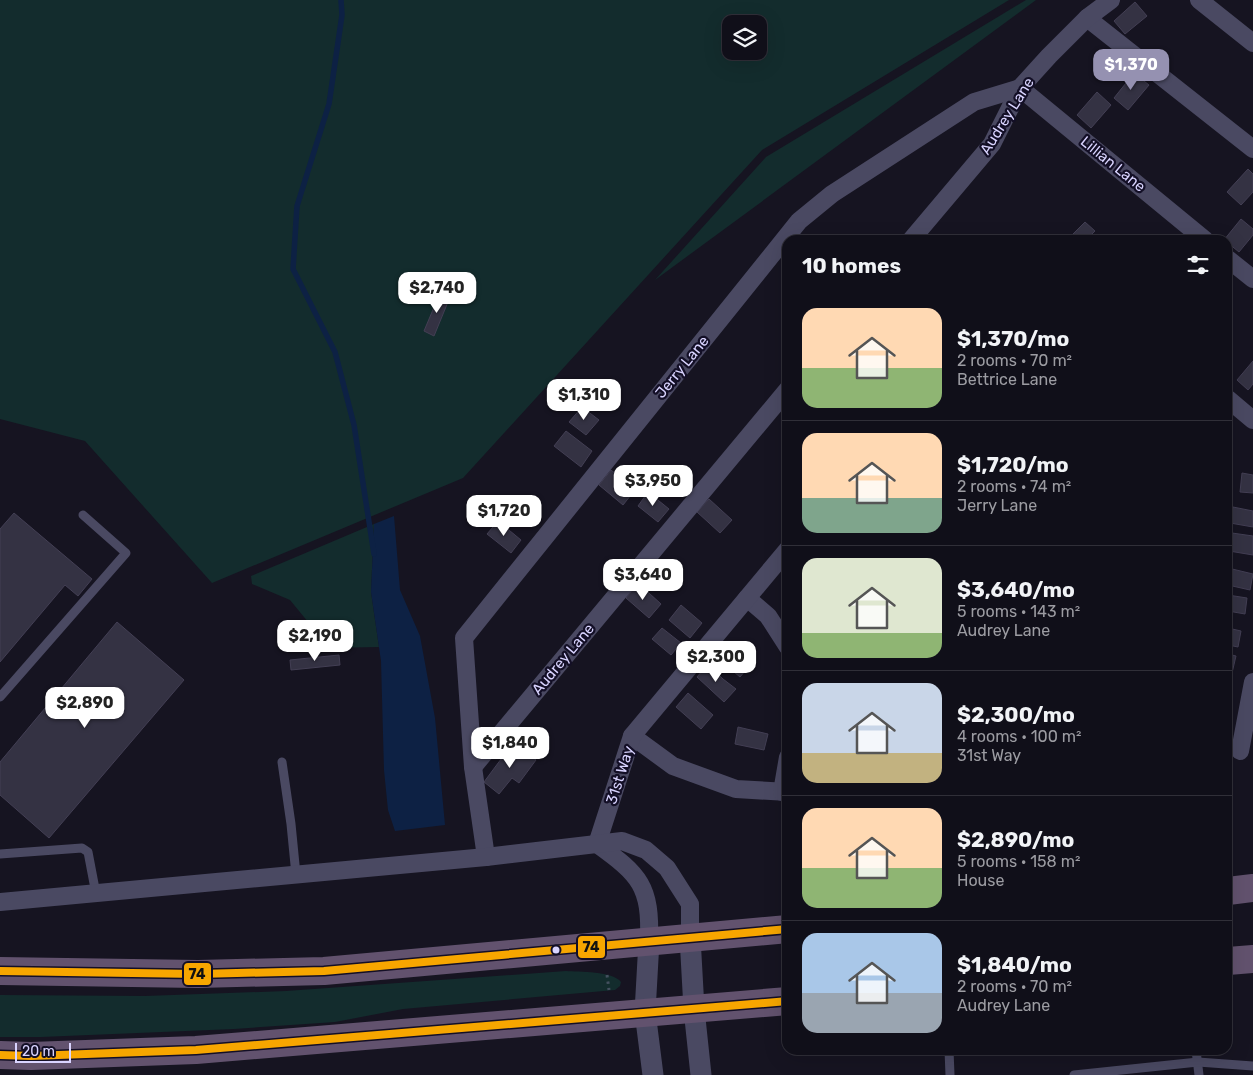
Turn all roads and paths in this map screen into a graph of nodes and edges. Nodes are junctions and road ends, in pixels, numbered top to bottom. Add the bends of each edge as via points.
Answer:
1 (1111, 0) edge
2 (1199, 0) edge
3 (1087, 18) junction
4 (1253, 43) edge
5 (1020, 88) junction
6 (1253, 149) edge
7 (788, 235) edge
8 (915, 235) edge
9 (1199, 235) edge
10 (782, 242) edge
11 (1232, 262) edge
12 (1253, 280) edge
13 (782, 396) edge
14 (1232, 402) edge
15 (1253, 420) edge
16 (83, 515) dead end
17 (782, 556) edge
18 (747, 598) junction
19 (782, 637) edge
20 (1253, 682) edge
21 (0, 697) edge
22 (632, 736) junction
23 (1240, 751) edge
24 (282, 762) dead end
25 (473, 767) junction
26 (782, 792) edge
27 (597, 844) junction
28 (0, 854) edge
29 (486, 857) junction
30 (296, 875) junction
31 (1253, 888) edge
32 (1232, 891) edge
33 (96, 894) junction
34 (0, 902) edge
35 (782, 929) edge
36 (690, 937) junction
37 (649, 941) junction
38 (1253, 959) edge
39 (1232, 962) edge
40 (0, 971) edge
41 (607, 975) dead end
42 (609, 990) dead end
43 (782, 1001) edge
44 (694, 1009) junction
45 (645, 1012) junction
46 (0, 1055) edge
47 (949, 1055) edge
48 (1197, 1055) edge
49 (1198, 1062) junction
50 (1253, 1066) edge
51 (652, 1075) edge
52 (701, 1075) edge
53 (950, 1075) edge
54 (1074, 1075) edge
55 (1199, 1075) edge

1 - 3 street, Audrey Lane
2 - 4 street
3 - 5 street, Audrey Lane
3 - 6 street
5 - 7 street, Jerry Lane via 974,102 832,194 799,221
5 - 8 street, Audrey Lane via 992,144
5 - 9 street, Lillian Lane
10 - 25 street, Jerry Lane via 464,638
11 - 12 street
13 - 25 street, Audrey Lane
14 - 15 street
16 - 21 lane via 126,553
17 - 18 street, 31st Way
18 - 19 street via 768,616
18 - 22 street, 31st Way
20 - 23 street
22 - 26 street via 673,766 736,789
22 - 27 street, 31st Way
24 - 30 lane
25 - 29 street, Jerry Lane
27 - 29 street
27 - 36 street via 622,841 646,850 667,868 690,904
27 - 37 street via 625,864 641,884 650,914
28 - 33 lane via 82,848 88,852
29 - 30 street
30 - 33 street
31 - 32 highway
33 - 34 street
35 - 36 highway
36 - 37 highway
36 - 44 street
37 - 40 highway via 324,971 198,974
37 - 45 street
38 - 39 highway
41 - 42 path
43 - 44 highway
44 - 45 highway
44 - 52 street
45 - 46 highway via 196,1050
45 - 51 street
47 - 53 lane
48 - 49 lane
49 - 50 lane
49 - 54 lane
49 - 55 lane

